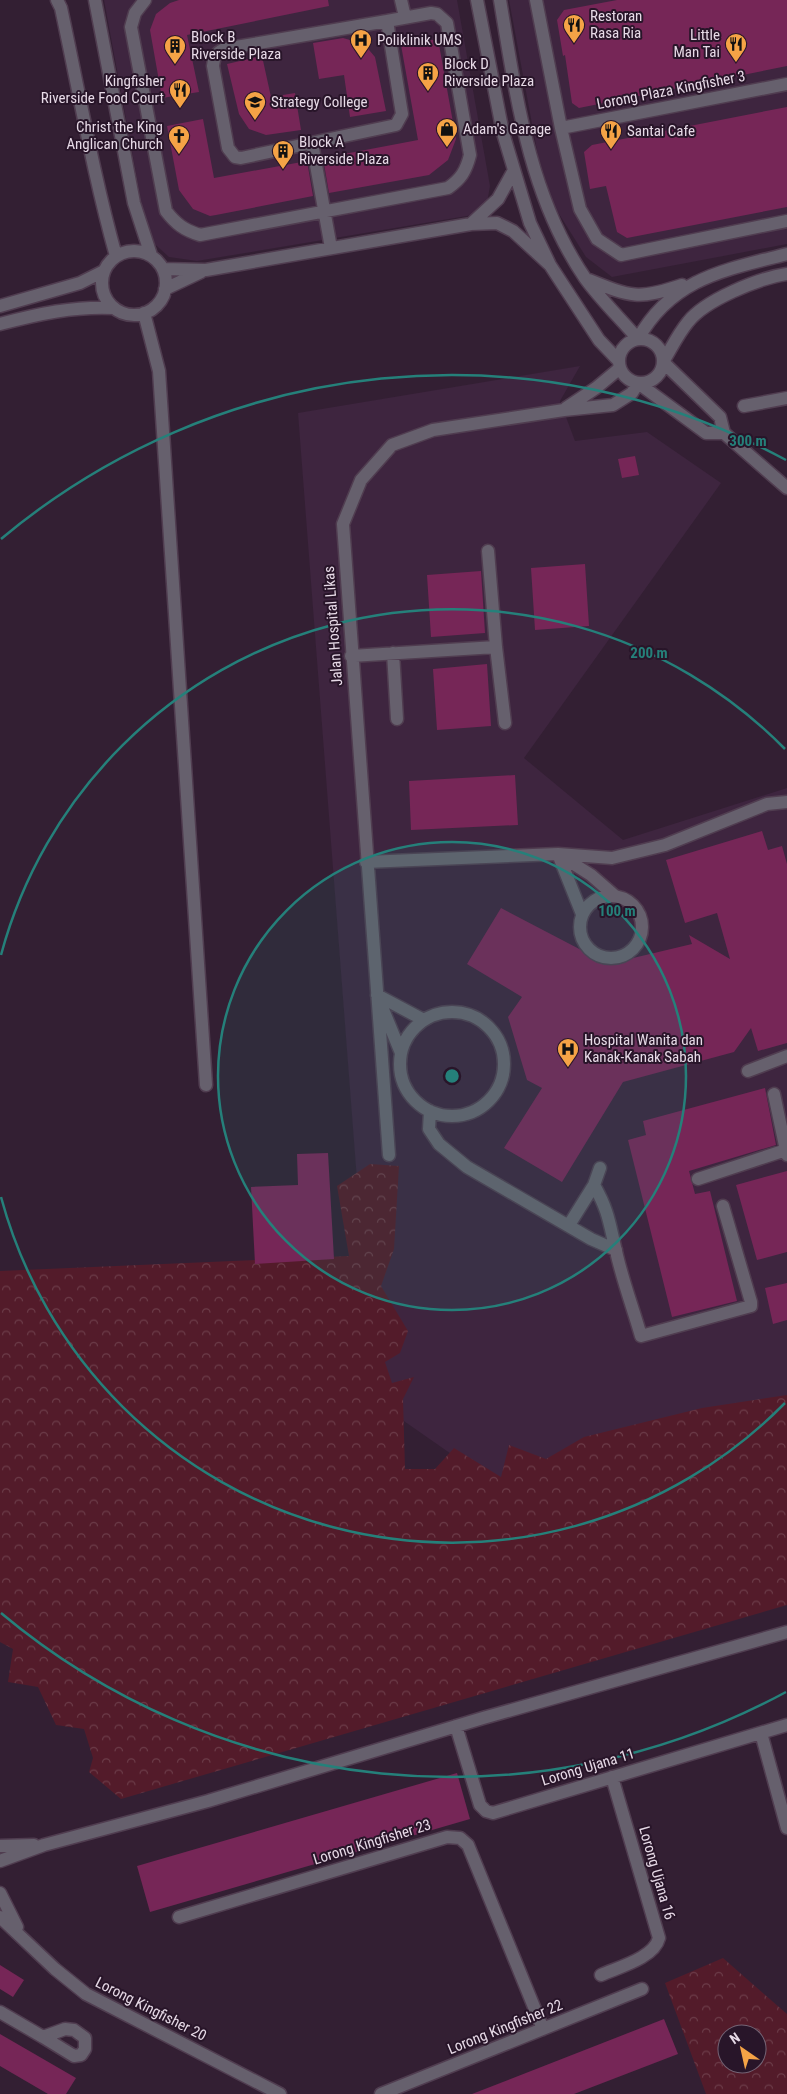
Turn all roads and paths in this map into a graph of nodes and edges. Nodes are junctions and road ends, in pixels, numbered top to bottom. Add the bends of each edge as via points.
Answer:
1 (57, 0) edge
2 (95, 0) edge
3 (145, 0) edge
4 (401, 0) edge
5 (477, 0) edge
6 (500, 0) edge
7 (536, 0) edge
8 (405, 17) junction
9 (387, 20) junction
10 (787, 84) edge
11 (561, 128) junction
12 (312, 144) junction
13 (513, 172) junction
14 (324, 211) junction
15 (787, 220) edge
16 (470, 224) junction
17 (332, 248) junction
18 (787, 254) edge
19 (151, 255) junction
20 (116, 256) junction
21 (550, 265) junction
22 (163, 269) junction
23 (206, 270) junction
24 (104, 271) junction
25 (787, 274) edge
26 (700, 278) junction
27 (586, 279) junction
28 (165, 290) junction
29 (0, 306) edge
30 (114, 308) junction
31 (144, 313) junction
32 (0, 324) edge
33 (638, 339) junction
34 (663, 362) junction
35 (619, 364) junction
36 (638, 383) junction
37 (787, 398) edge
38 (744, 406) dead end
39 (564, 410) junction
40 (724, 434) junction
41 (787, 488) edge
42 (488, 551) dead end
43 (496, 647) junction
44 (393, 653) junction
45 (351, 656) junction
46 (397, 719) dead end
47 (505, 723) dead end
48 (787, 802) edge
49 (558, 854) junction
50 (366, 862) junction
51 (614, 896) junction
52 (582, 914) junction
53 (377, 995) junction
54 (424, 1020) junction
55 (401, 1053) junction
56 (787, 1056) edge
57 (748, 1072) dead end
58 (206, 1085) dead end
59 (774, 1094) dead end
60 (430, 1111) junction
61 (786, 1153) edge
62 (389, 1155) dead end
63 (600, 1168) dead end
64 (698, 1179) dead end
65 (594, 1185) junction
66 (723, 1206) dead end
67 (569, 1225) junction
68 (616, 1250) junction
69 (787, 1632) edge
70 (787, 1725) edge
71 (456, 1726) junction
72 (761, 1733) junction
73 (612, 1777) junction
74 (787, 1828) edge
75 (44, 1845) junction
76 (0, 1846) edge
77 (0, 1861) edge
78 (0, 1893) edge
79 (0, 1917) edge
80 (179, 1917) dead end
81 (20, 1934) junction
82 (602, 1975) dead end
83 (642, 1989) dead end
84 (0, 2012) edge
85 (543, 2029) junction
86 (43, 2037) dead end
87 (280, 2094) edge
88 (381, 2094) edge

1 - 20 street
2 - 19 street via 134,203
3 - 14 street via 130,27 166,211 174,222 186,231 200,235
4 - 8 street
5 - 13 street
6 - 27 street via 524,132 537,181 563,242
7 - 11 street
8 - 9 street
8 - 14 street via 438,14 447,23 470,155 467,168 448,188
9 - 12 street via 402,114 400,121 390,128
9 - 12 street via 224,49 214,59 231,153 241,158
10 - 11 street, Lorong Plaza Kingfisher 3
11 - 15 street via 580,209 597,239 621,255
12 - 14 street
13 - 16 street via 498,199
13 - 21 street via 530,223
14 - 17 street
16 - 17 street
16 - 21 street via 497,223 513,231
17 - 23 street
18 - 26 street
19 - 20 street via 133,250
19 - 22 street
20 - 24 street
21 - 35 street via 599,340
22 - 23 street
22 - 28 street
23 - 28 street
24 - 29 street via 80,283
24 - 30 street via 102,290
25 - 34 street via 725,295 689,321
26 - 27 street via 646,296 624,294
26 - 33 street via 650,317
27 - 33 street
28 - 31 street via 154,308
30 - 31 street via 134,315
30 - 32 street via 80,308
31 - 58 street via 159,371
33 - 34 street via 652,341 663,356
33 - 35 street via 626,344
34 - 36 street via 654,379
34 - 40 street via 720,417
35 - 36 street via 627,378
35 - 39 street via 596,388
36 - 39 street, Jalan Hospital Likas via 632,393 613,405
36 - 40 street via 706,433
37 - 38 street
39 - 45 street, Jalan Hospital Likas via 433,430 392,445 361,480 343,524
40 - 41 street
42 - 43 street
43 - 44 street
43 - 47 street
44 - 45 street
44 - 46 street
45 - 50 street, Jalan Hospital Likas
48 - 49 street via 767,804 665,844 612,858
49 - 50 street
49 - 51 street via 592,875
49 - 52 street
50 - 53 street, Jalan Hospital Likas
51 - 52 street via 591,904
51 - 52 street via 633,905 640,914 642,925 636,944 626,953 613,958 602,957 590,950 580,931
53 - 54 street
53 - 55 street
53 - 62 street, Jalan Hospital Likas
54 - 55 street via 408,1035
54 - 60 street via 456,1012 474,1016 492,1032 503,1053 504,1068 500,1083 488,1101 470,1112 451,1116
55 - 60 street via 401,1075 406,1088 416,1102
56 - 57 street
59 - 61 street
60 - 67 street via 429,1129 439,1144 467,1167
61 - 64 street
63 - 65 street
65 - 67 street
65 - 68 street via 605,1204
66 - 68 street via 750,1306 641,1336
67 - 68 street
69 - 71 street
70 - 72 street, Lorong Ujana 11
71 - 73 street, Lorong Ujana 11 via 480,1805 486,1811 493,1813
71 - 75 street
72 - 73 street, Lorong Ujana 11
72 - 74 street
73 - 82 street, Lorong Ujana 16 via 659,1938 650,1953
75 - 76 street
75 - 77 street
78 - 81 street, Lorong Kingfisher 20
79 - 81 street, Lorong Kingfisher 20
80 - 85 street, Lorong Kingfisher 23 via 447,1837 460,1838 468,1844
81 - 87 street, Lorong Kingfisher 20 via 86,1994
83 - 85 street, Lorong Kingfisher 22
84 - 86 street
85 - 88 street, Lorong Kingfisher 22

